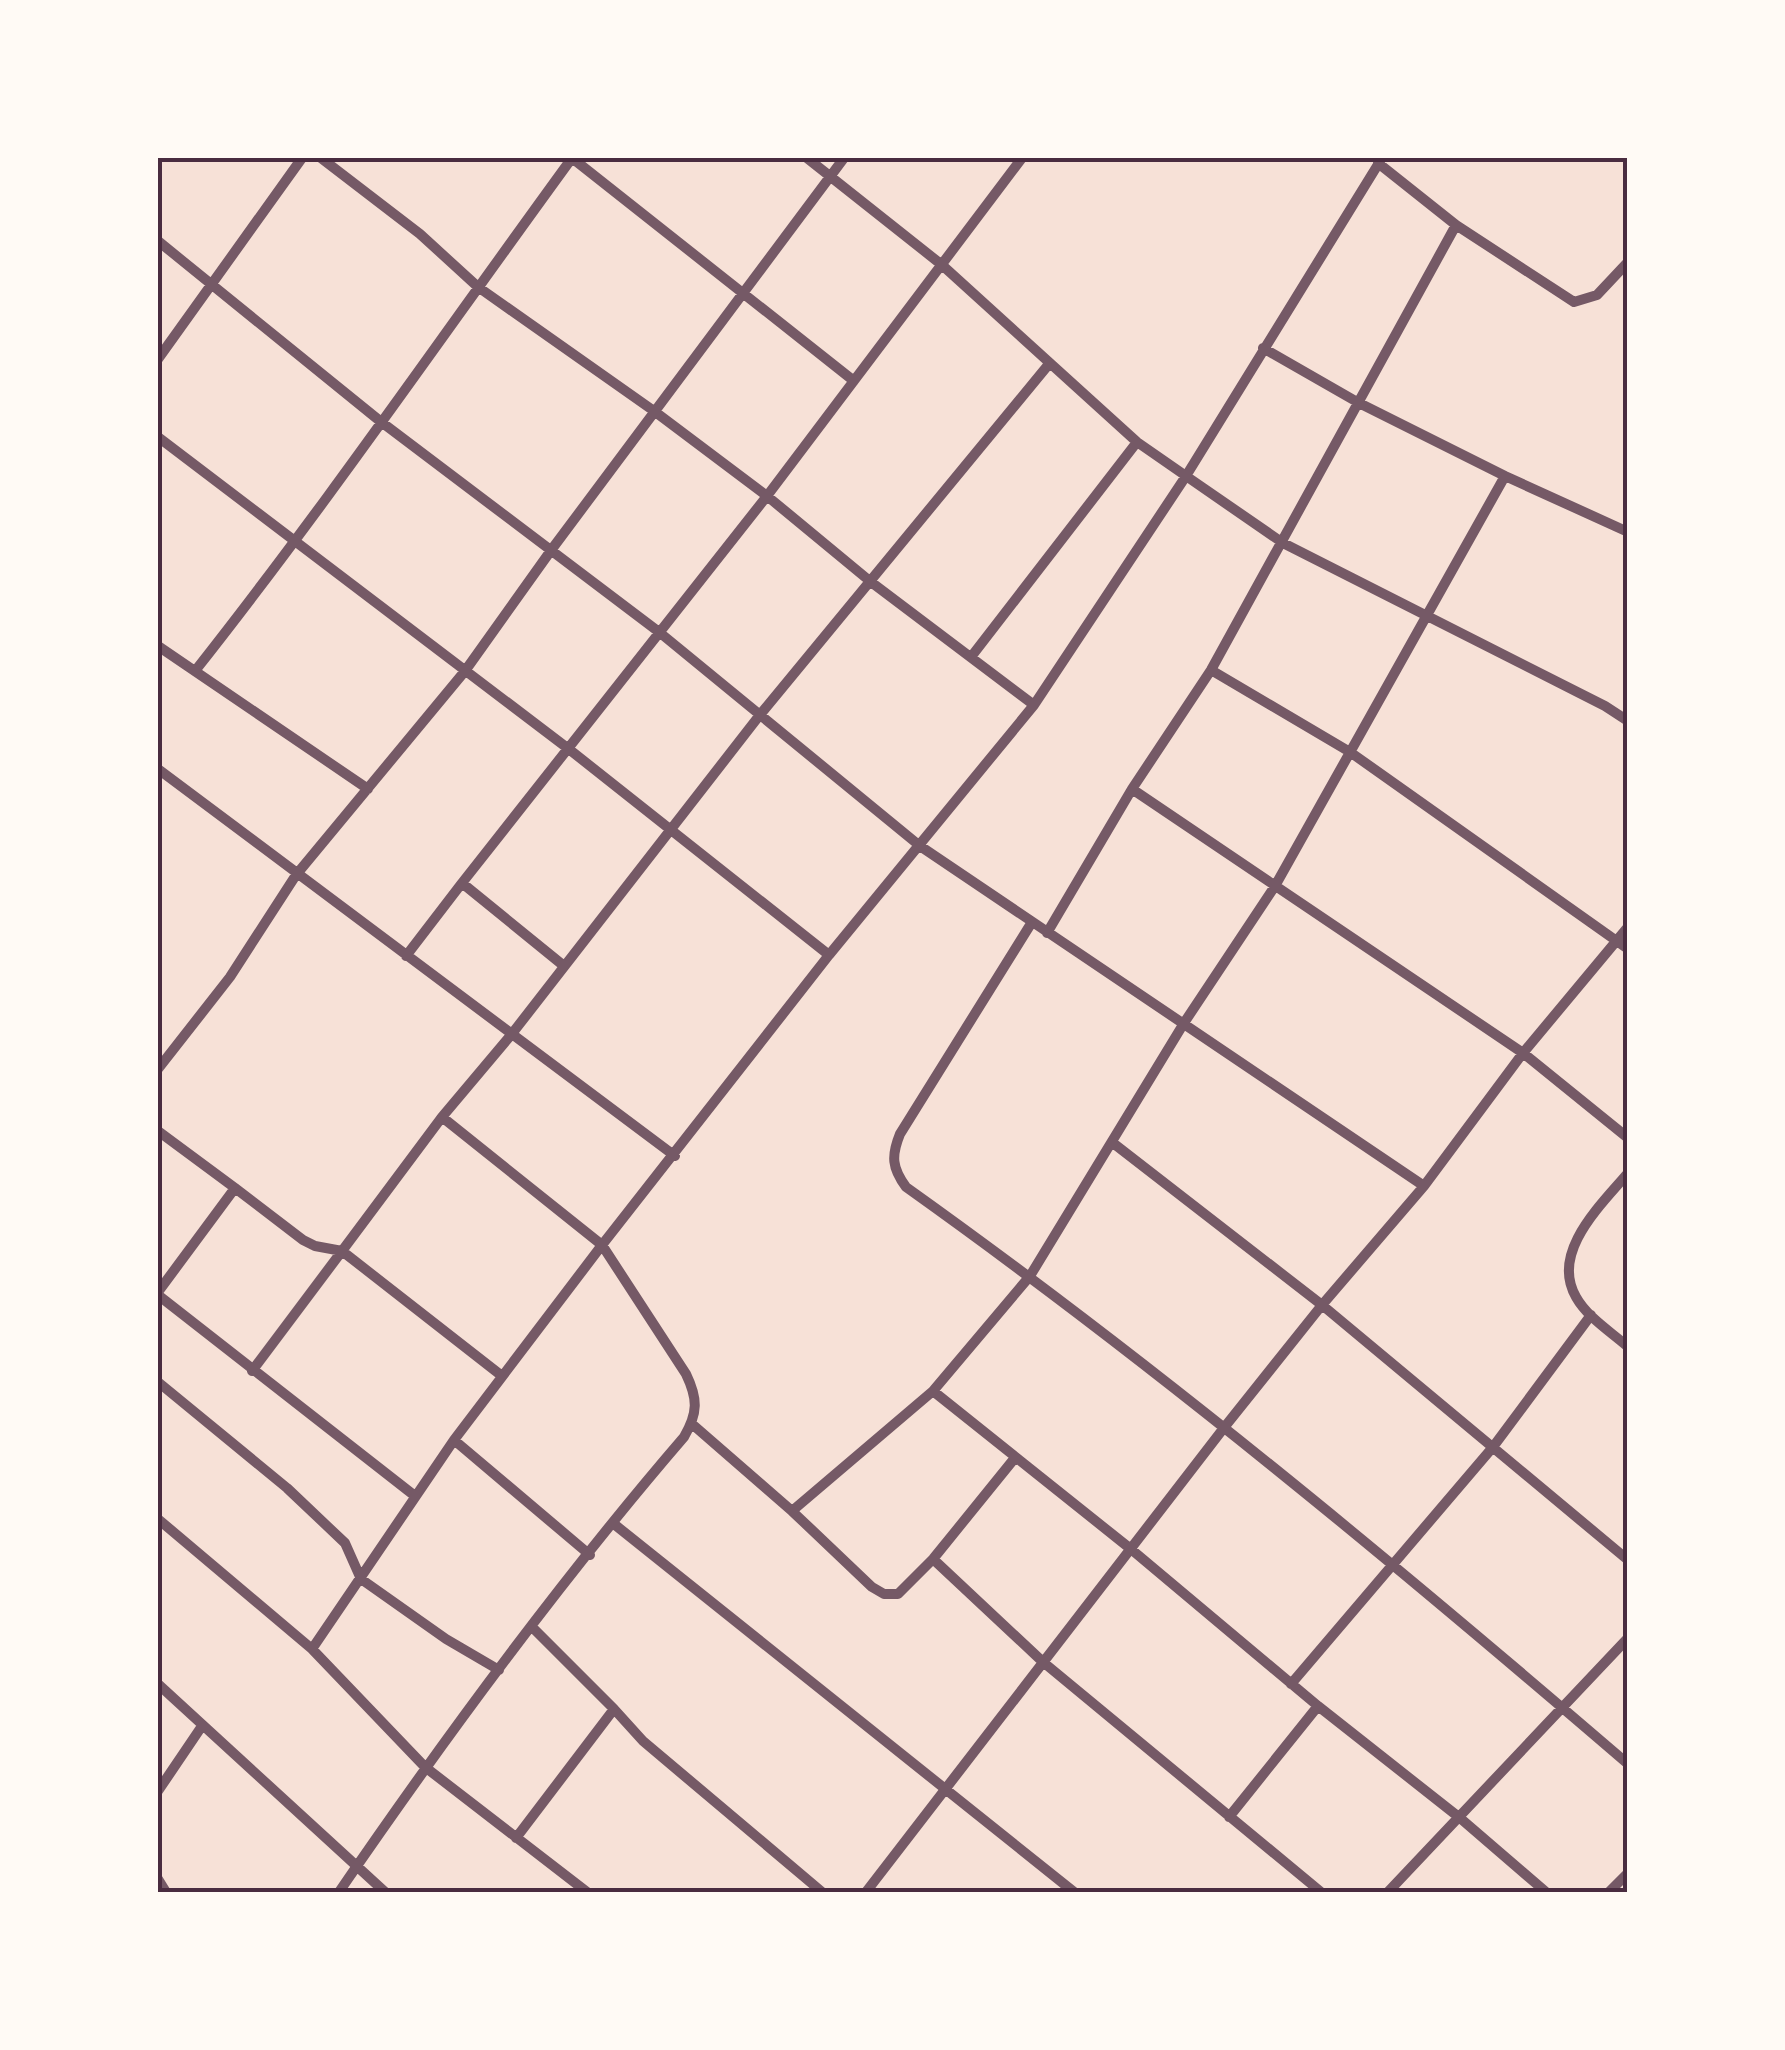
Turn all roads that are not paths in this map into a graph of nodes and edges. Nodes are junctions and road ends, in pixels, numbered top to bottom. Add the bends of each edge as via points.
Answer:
1 (302, 158) edge
2 (321, 158) edge
3 (807, 158) edge
4 (844, 158) edge
5 (1018, 159) edge
6 (1380, 160) edge
7 (830, 177) junction
8 (1456, 225) junction
9 (158, 241) edge
10 (1628, 262) edge
11 (942, 265) junction
12 (211, 285) junction
13 (478, 286) junction
14 (746, 294) junction
15 (1263, 348) junction
16 (158, 359) edge
17 (1050, 364) junction
18 (854, 380) junction
19 (1358, 403) junction
20 (654, 411) junction
21 (380, 421) junction
22 (158, 437) edge
23 (1138, 442) junction
24 (1186, 476) junction
25 (1505, 476) junction
26 (767, 496) junction
27 (1628, 532) edge
28 (1283, 543) junction
29 (295, 544) junction
30 (552, 549) junction
31 (871, 582) junction
32 (1424, 615) junction
33 (659, 632) junction
34 (158, 646) edge
35 (971, 657) junction
36 (1211, 670) junction
37 (196, 671) junction
38 (466, 671) junction
39 (1034, 705) junction
40 (760, 716) junction
41 (1628, 720) edge
42 (570, 750) junction
43 (1350, 752) junction
44 (160, 775) edge
45 (368, 789) junction
46 (1132, 789) junction
47 (670, 830) junction
48 (920, 846) junction
49 (296, 875) junction
50 (462, 883) junction
51 (1275, 886) junction
52 (1032, 922) junction
53 (1628, 926) edge
54 (1047, 933) junction
55 (1617, 939) junction
56 (1628, 949) edge
57 (829, 955) junction
58 (406, 956) junction
59 (564, 966) junction
60 (1184, 1023) junction
61 (511, 1035) junction
62 (1523, 1053) junction
63 (158, 1069) edge
64 (442, 1117) junction
65 (158, 1132) edge
66 (1628, 1138) edge
67 (1113, 1142) junction
68 (675, 1156) junction
69 (1628, 1174) edge
70 (1424, 1186) junction
71 (235, 1188) junction
72 (602, 1245) junction
73 (342, 1250) junction
74 (1030, 1276) junction
75 (158, 1293) edge
76 (1322, 1305) junction
77 (1591, 1315) junction
78 (1628, 1347) edge
79 (252, 1371) junction
80 (502, 1376) junction
81 (158, 1382) edge
82 (933, 1390) junction
83 (692, 1424) junction
84 (1223, 1429) junction
85 (454, 1440) junction
86 (1493, 1447) junction
87 (1014, 1458) junction
88 (415, 1496) junction
89 (792, 1511) junction
90 (158, 1519) edge
91 (614, 1524) junction
92 (1132, 1550) junction
93 (590, 1555) junction
94 (933, 1559) junction
95 (1628, 1560) edge
96 (1393, 1562) junction
97 (361, 1578) junction
98 (533, 1628) junction
99 (1628, 1638) edge
100 (312, 1648) junction
101 (1043, 1662) junction
102 (499, 1670) junction
103 (158, 1684) edge
104 (1291, 1684) junction
105 (1318, 1706) junction
106 (1563, 1708) junction
107 (614, 1709) junction
108 (202, 1726) junction
109 (1628, 1764) edge
110 (425, 1767) junction
111 (942, 1790) junction
112 (158, 1791) edge
113 (1229, 1817) junction
114 (1460, 1818) junction
115 (516, 1838) junction
116 (356, 1867) junction
117 (1628, 1873) edge
118 (158, 1878) edge
119 (166, 1892) edge
120 (339, 1892) edge
121 (385, 1892) edge
122 (587, 1892) edge
123 (822, 1892) edge
124 (866, 1892) edge
125 (1074, 1892) edge
126 (1321, 1892) edge
127 (1388, 1892) edge
128 (1546, 1892) edge
129 (1608, 1892) edge

1 - 12 street
2 - 13 street
3 - 7 street
4 - 7 street
5 - 11 street
6 - 8 street
6 - 15 street
7 - 11 street
7 - 14 street
8 - 10 street via 1574,302 1597,296
8 - 19 street
9 - 12 street
11 - 17 street
11 - 18 street
12 - 16 street
12 - 21 street
13 - 14 street via 572,158
13 - 20 street
13 - 21 street
14 - 18 street
14 - 20 street
15 - 19 street
15 - 24 street
17 - 23 street
17 - 31 street
18 - 26 street
19 - 25 street
19 - 28 street
20 - 26 street
20 - 30 street
21 - 29 street
21 - 30 street
22 - 29 street
23 - 24 street
23 - 35 street
24 - 28 street
24 - 39 street
25 - 27 street
25 - 32 street
26 - 31 street
26 - 33 street
28 - 32 street
28 - 36 street
29 - 37 street
29 - 38 street
30 - 33 street
30 - 38 street
31 - 35 street
31 - 40 street
32 - 41 street
32 - 43 street
33 - 40 street
33 - 42 street
34 - 37 street
35 - 39 street
36 - 43 street
36 - 46 street
37 - 45 street
38 - 42 street
38 - 45 street
39 - 48 street
40 - 47 street
40 - 48 street
42 - 47 street
42 - 50 street
43 - 51 street
43 - 55 street
44 - 49 street
45 - 49 street
46 - 51 street
46 - 54 street
47 - 57 street
47 - 59 street
48 - 52 street
48 - 57 street
49 - 58 street
49 - 63 street
50 - 58 street
50 - 59 street
51 - 60 street
51 - 62 street
52 - 54 street
52 - 74 street via 907,1122 892,1162 906,1187
53 - 55 street
54 - 60 street
55 - 56 street
55 - 62 street
57 - 68 street
58 - 61 street
59 - 61 street
60 - 67 street
60 - 70 street
61 - 64 street
61 - 68 street
62 - 66 street
62 - 70 street
64 - 72 street
64 - 73 street
65 - 71 street
67 - 74 street
67 - 76 street
68 - 72 street
69 - 77 street via 1589,1220 1571,1258 1568,1275
70 - 76 street
71 - 73 street via 303,1240
71 - 75 street
72 - 80 street
72 - 83 street via 686,1374 696,1395
73 - 79 street
73 - 80 street
74 - 82 street
74 - 84 street
75 - 79 street
76 - 84 street
76 - 86 street
77 - 78 street
77 - 86 street
79 - 88 street
80 - 85 street
81 - 97 street via 345,1542
82 - 87 street
82 - 89 street
83 - 89 street
83 - 91 street
84 - 92 street
84 - 96 street
85 - 88 street
85 - 93 street
86 - 95 street
86 - 96 street
87 - 92 street
87 - 94 street
88 - 97 street
89 - 94 street via 884,1594 905,1590
90 - 100 street
91 - 93 street
91 - 111 street
92 - 101 street
92 - 104 street
93 - 98 street
94 - 101 street
96 - 104 street
96 - 106 street
97 - 100 street
97 - 102 street
98 - 102 street
98 - 107 street
99 - 106 street
100 - 110 street
101 - 111 street
101 - 113 street
102 - 110 street
103 - 108 street
104 - 105 street
105 - 113 street
105 - 114 street
106 - 109 street
106 - 114 street
107 - 115 street
107 - 123 street
108 - 112 street
108 - 116 street
110 - 115 street
110 - 116 street
111 - 124 street
111 - 125 street
113 - 126 street
114 - 127 street
114 - 128 street
115 - 122 street
116 - 120 street
116 - 121 street
117 - 129 street
118 - 119 street

